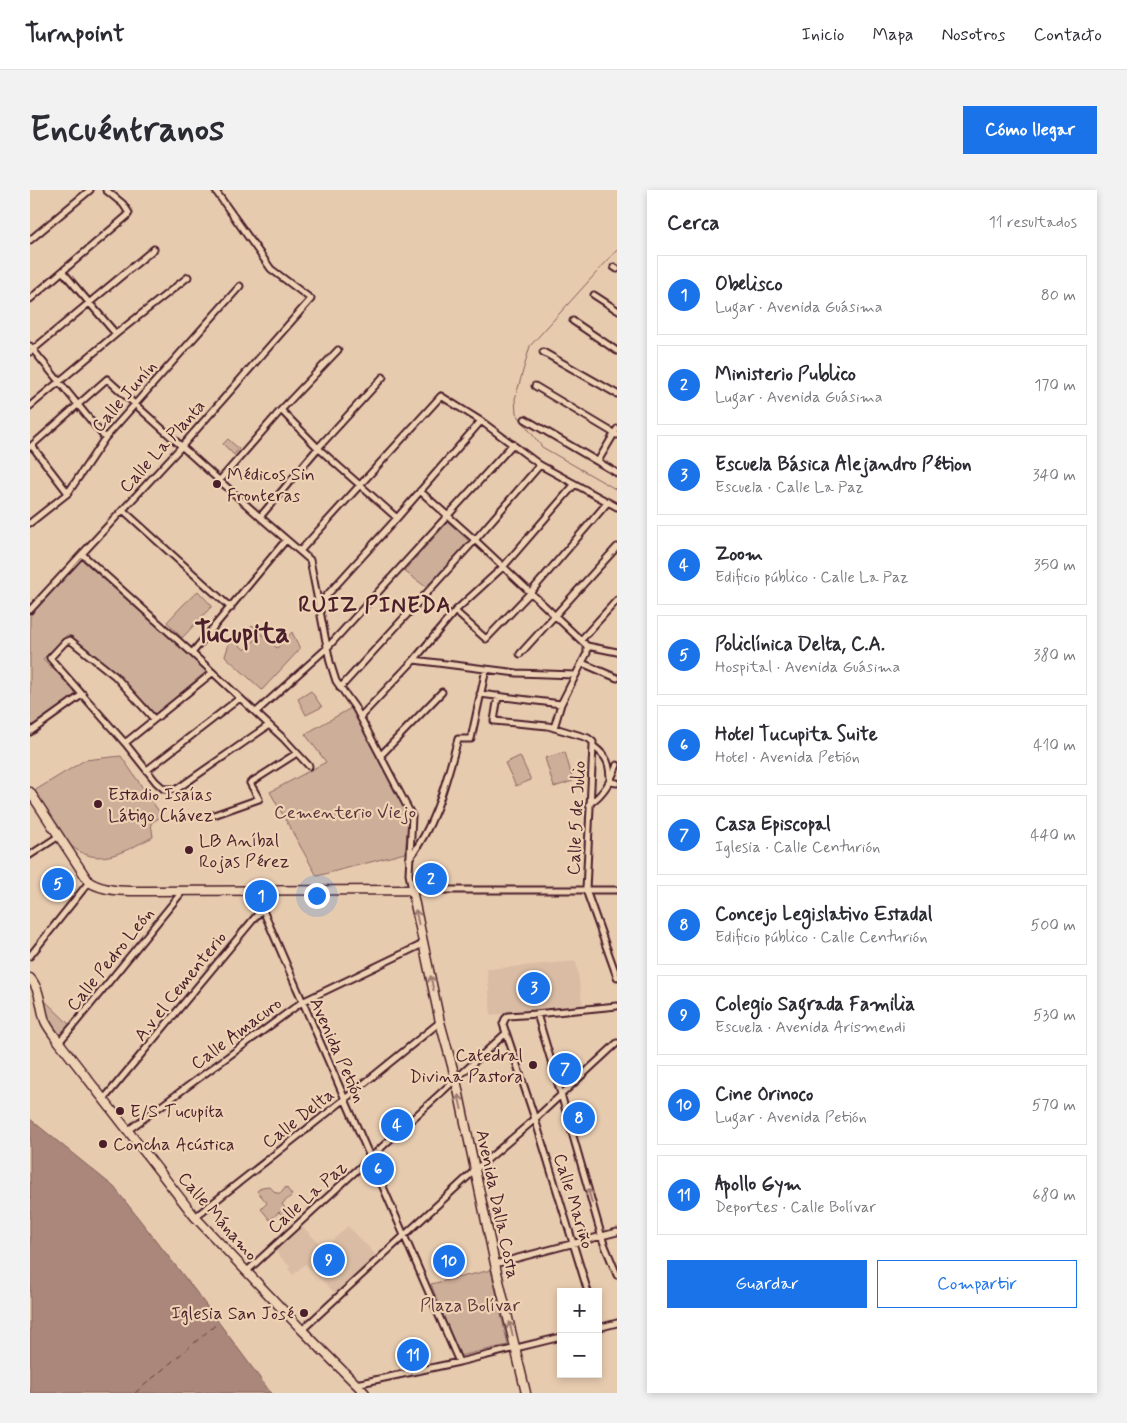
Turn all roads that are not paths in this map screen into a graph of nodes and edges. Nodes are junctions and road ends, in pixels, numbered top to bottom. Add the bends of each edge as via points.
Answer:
1 (90, 190) edge
2 (106, 190) edge
3 (215, 190) edge
4 (30, 240) edge
5 (154, 250) dead end
6 (63, 272) junction
7 (188, 277) dead end
8 (240, 286) dead end
9 (594, 295) dead end
10 (30, 299) edge
11 (90, 303) junction
12 (617, 310) edge
13 (573, 321) dead end
14 (116, 334) junction
15 (31, 349) edge
16 (338, 350) dead end
17 (617, 350) edge
18 (543, 352) dead end
19 (383, 378) dead end
20 (59, 382) junction
21 (535, 386) dead end
22 (617, 394) edge
23 (77, 405) junction
24 (135, 405) junction
25 (30, 406) edge
26 (281, 410) junction
27 (525, 419) dead end
28 (480, 421) junction
29 (616, 433) edge
30 (105, 438) junction
31 (513, 444) junction
32 (182, 446) junction
33 (31, 447) edge
34 (318, 448) junction
35 (598, 461) junction
36 (540, 465) junction
37 (617, 473) edge
38 (220, 480) junction
39 (575, 484) junction
40 (361, 485) junction
41 (420, 491) junction
42 (68, 493) junction
43 (608, 502) junction
44 (617, 507) edge
45 (123, 510) junction
46 (260, 517) junction
47 (447, 517) junction
48 (397, 518) junction
49 (30, 523) edge
50 (286, 540) junction
51 (475, 540) junction
52 (617, 547) edge
53 (300, 551) junction
54 (82, 554) junction
55 (503, 567) junction
56 (530, 593) junction
57 (617, 600) edge
58 (318, 604) junction
59 (231, 608) junction
60 (30, 610) edge
61 (455, 611) junction
62 (555, 615) junction
63 (581, 640) junction
64 (587, 646) junction
65 (327, 648) junction
66 (617, 652) edge
67 (192, 653) junction
68 (520, 654) dead end
69 (414, 660) junction
70 (582, 663) junction
71 (486, 669) junction
72 (212, 673) junction
73 (575, 674) junction
74 (617, 678) edge
75 (340, 688) junction
76 (442, 692) dead end
77 (83, 694) junction
78 (480, 694) junction
79 (498, 696) junction
80 (240, 698) junction
81 (561, 704) junction
82 (256, 712) junction
83 (360, 717) junction
84 (154, 719) junction
85 (269, 725) junction
86 (554, 728) junction
87 (30, 732) edge
88 (125, 743) junction
89 (593, 746) junction
90 (297, 753) junction
91 (381, 755) junction
92 (617, 765) edge
93 (310, 766) dead end
94 (146, 770) junction
95 (610, 782) junction
96 (617, 783) edge
97 (30, 792) edge
98 (589, 804) junction
99 (211, 816) dead end
100 (59, 836) junction
101 (30, 855) edge
102 (409, 859) junction
103 (88, 882) junction
104 (277, 890) junction
105 (412, 890) junction
106 (586, 890) junction
107 (617, 890) edge
108 (247, 891) junction
109 (182, 892) junction
110 (262, 908) junction
111 (423, 944) junction
112 (30, 956) edge
113 (617, 977) edge
114 (30, 978) edge
115 (302, 1002) junction
116 (617, 1006) edge
117 (537, 1014) junction
118 (440, 1022) junction
119 (506, 1033) junction
120 (59, 1042) junction
121 (617, 1043) edge
122 (456, 1080) junction
123 (561, 1094) junction
124 (104, 1099) junction
125 (345, 1099) junction
126 (535, 1120) junction
127 (127, 1131) junction
128 (370, 1158) junction
129 (474, 1170) junction
130 (195, 1216) junction
131 (617, 1232) edge
132 (405, 1235) junction
133 (601, 1236) junction
134 (573, 1244) junction
135 (495, 1264) junction
136 (246, 1272) junction
137 (617, 1275) edge
138 (587, 1288) edge
139 (617, 1323) edge
140 (602, 1327) edge
141 (302, 1330) junction
142 (557, 1338) edge
143 (515, 1348) junction
144 (459, 1362) junction
145 (356, 1384) junction
146 (365, 1393) edge
147 (526, 1393) edge

1 - 4 street
2 - 6 street via 129,213
3 - 32 street, Calle La Planta via 271,269 311,299
5 - 11 street
6 - 10 street
6 - 11 street
7 - 14 street
8 - 24 street, Calle Junín
9 - 12 street
11 - 14 street
11 - 15 street
13 - 17 street
14 - 20 street
15 - 20 street
16 - 26 street
18 - 22 street
19 - 34 street
20 - 23 street
20 - 25 street
21 - 29 street
23 - 24 street via 107,379
23 - 30 street
23 - 33 street
24 - 30 street, Calle Junín
24 - 32 street
26 - 34 street
26 - 38 street
27 - 35 street
28 - 31 street
28 - 40 street via 440,396
28 - 41 street
29 - 35 street
30 - 42 street, Calle Junín
31 - 36 street
31 - 47 street
32 - 38 street
32 - 45 street, Calle La Planta
33 - 42 street
34 - 40 street
34 - 46 street
35 - 37 street
36 - 39 street
36 - 51 street
38 - 46 street
39 - 43 street
39 - 55 street
40 - 48 street
40 - 53 street
41 - 47 street
41 - 48 street
42 - 49 street, Calle Junín
43 - 44 street
43 - 56 street
45 - 54 street, Calle La Planta
45 - 59 street
46 - 50 street
47 - 51 street
47 - 65 street
48 - 58 street
50 - 53 street
50 - 59 street
51 - 55 street
51 - 75 street
52 - 62 street
53 - 58 street via 310,560
54 - 60 street, Calle La Planta
54 - 67 street
55 - 56 street
55 - 61 street
56 - 61 street via 486,639
56 - 62 street
57 - 63 street
58 - 65 street
59 - 67 street
61 - 69 street
62 - 63 street
62 - 68 street
63 - 64 street
64 - 66 street
64 - 70 street
65 - 75 street via 332,673
65 - 82 street
67 - 72 street
69 - 71 street
69 - 83 street
70 - 73 street
70 - 74 street
71 - 73 street
71 - 78 street
72 - 80 street
72 - 84 street
73 - 81 street
75 - 83 street
76 - 91 street
77 - 84 street via 50,658 70,640 115,676
77 - 87 street
77 - 88 street
78 - 79 street
78 - 102 street via 471,738 458,740 429,827
79 - 81 street
79 - 86 street via 494,721
80 - 82 street
80 - 94 street
81 - 86 street
82 - 85 street
83 - 91 street
84 - 88 street
85 - 90 street
85 - 94 street via 177,789 164,789
86 - 89 street via 588,738
88 - 94 street
89 - 95 street via 608,761
89 - 98 street, Calle 5 de Julio
90 - 93 street
90 - 99 street via 250,783 259,799
91 - 102 street via 412,816
92 - 95 street
95 - 96 street
95 - 98 street via 599,798
97 - 100 main road
98 - 106 street, Calle 5 de Julio
100 - 101 street
100 - 103 main road
102 - 105 street
103 - 109 main road via 115,890
103 - 112 street
104 - 105 main road
104 - 108 main road
104 - 110 street, A.v el Cementerio
105 - 106 street
111 -> 105 main road, Avenida Dalla Costa
106 - 107 street
106 - 113 street, Calle 5 de Julio
108 - 109 main road
108 - 110 street, Avenida Petión
109 - 120 street, Calle Pedro León
110 - 115 street, Avenida Petión
110 - 124 street, A.v el Cementerio
111 - 115 street, Calle Amacuro
118 -> 111 main road, Avenida Dalla Costa
114 - 120 main road, Calle Mánamo via 39,996 45,1022
115 - 125 street, Avenida Petión
115 - 127 street, Calle Amacuro
116 - 117 street
117 - 119 street, Calle La Paz via 508,1016 503,1024
117 - 123 street
118 - 122 main road, Avenida Dalla Costa
118 - 125 street, Calle Delta
119 - 122 street, Calle La Paz
119 - 126 street, Calle Mariño
120 - 124 main road, Calle Mánamo
121 - 123 street
122 - 128 street, Calle La Paz
129 -> 122 main road, Avenida Dalla Costa
123 - 126 street
133 -> 123 street
124 - 127 main road, Calle Mánamo
125 - 128 street, Avenida Petión
125 - 130 street, Calle Delta
126 - 129 street
126 - 134 street, Calle Mariño
127 - 130 main road, Calle Mánamo
128 - 132 street, Avenida Petión
128 - 136 street, Calle La Paz
129 - 132 street
129 - 135 main road, Avenida Dalla Costa
130 - 136 main road, Calle Mánamo
131 - 133 street
132 - 141 street
132 - 144 street, Avenida Petión
133 - 134 street
133 - 137 street
134 - 135 street
134 - 138 street, Calle Mariño
143 -> 135 main road, Avenida Dalla Costa
136 - 141 main road, Calle Mánamo
139 - 140 street
141 - 145 main road, Calle Mánamo
142 - 143 street
143 - 144 street
143 - 147 main road, Avenida Dalla Costa
144 - 145 street
145 - 146 main road, Calle Mánamo

